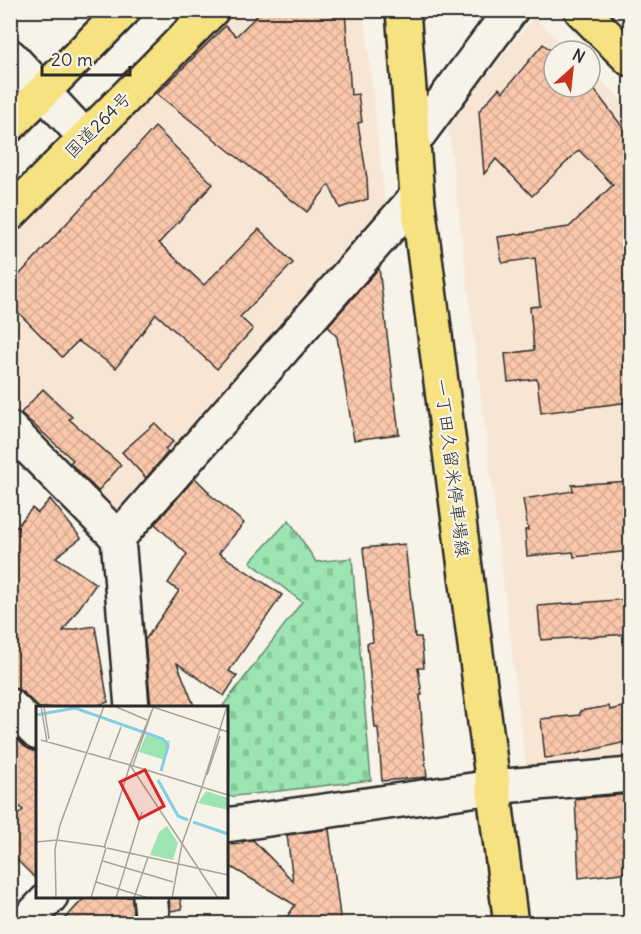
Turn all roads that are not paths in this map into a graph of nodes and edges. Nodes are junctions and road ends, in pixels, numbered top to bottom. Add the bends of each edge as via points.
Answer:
1 (124, 10) edge
2 (212, 10) edge
3 (404, 10) edge
4 (512, 10) edge
5 (580, 10) edge
6 (10, 56) edge
7 (630, 59) edge
8 (43, 91) junction
9 (10, 125) edge
10 (86, 138) junction
11 (413, 142) junction
12 (417, 196) junction
13 (10, 214) edge
14 (10, 429) edge
15 (118, 538) junction
16 (10, 706) edge
17 (132, 706) edge
18 (36, 731) edge
19 (630, 775) edge
20 (493, 787) junction
21 (228, 825) edge
22 (50, 898) edge
23 (150, 898) edge
24 (24, 924) edge
25 (153, 924) edge
26 (511, 924) edge

1 - 8 main road
2 - 10 main road, 国道264号
3 - 11 main road, 一丁田久留米停車場線
4 - 11 street
5 - 7 main road
6 - 8 street
8 - 9 main road
8 - 10 street
10 - 13 main road, 国道264号
11 - 12 main road, 一丁田久留米停車場線
12 - 15 street
12 - 20 main road, 一丁田久留米停車場線
14 - 15 street
15 - 17 street
16 - 18 street
19 - 20 street
20 - 21 street
20 - 26 main road, 一丁田久留米停車場線
22 - 24 street
23 - 25 street

